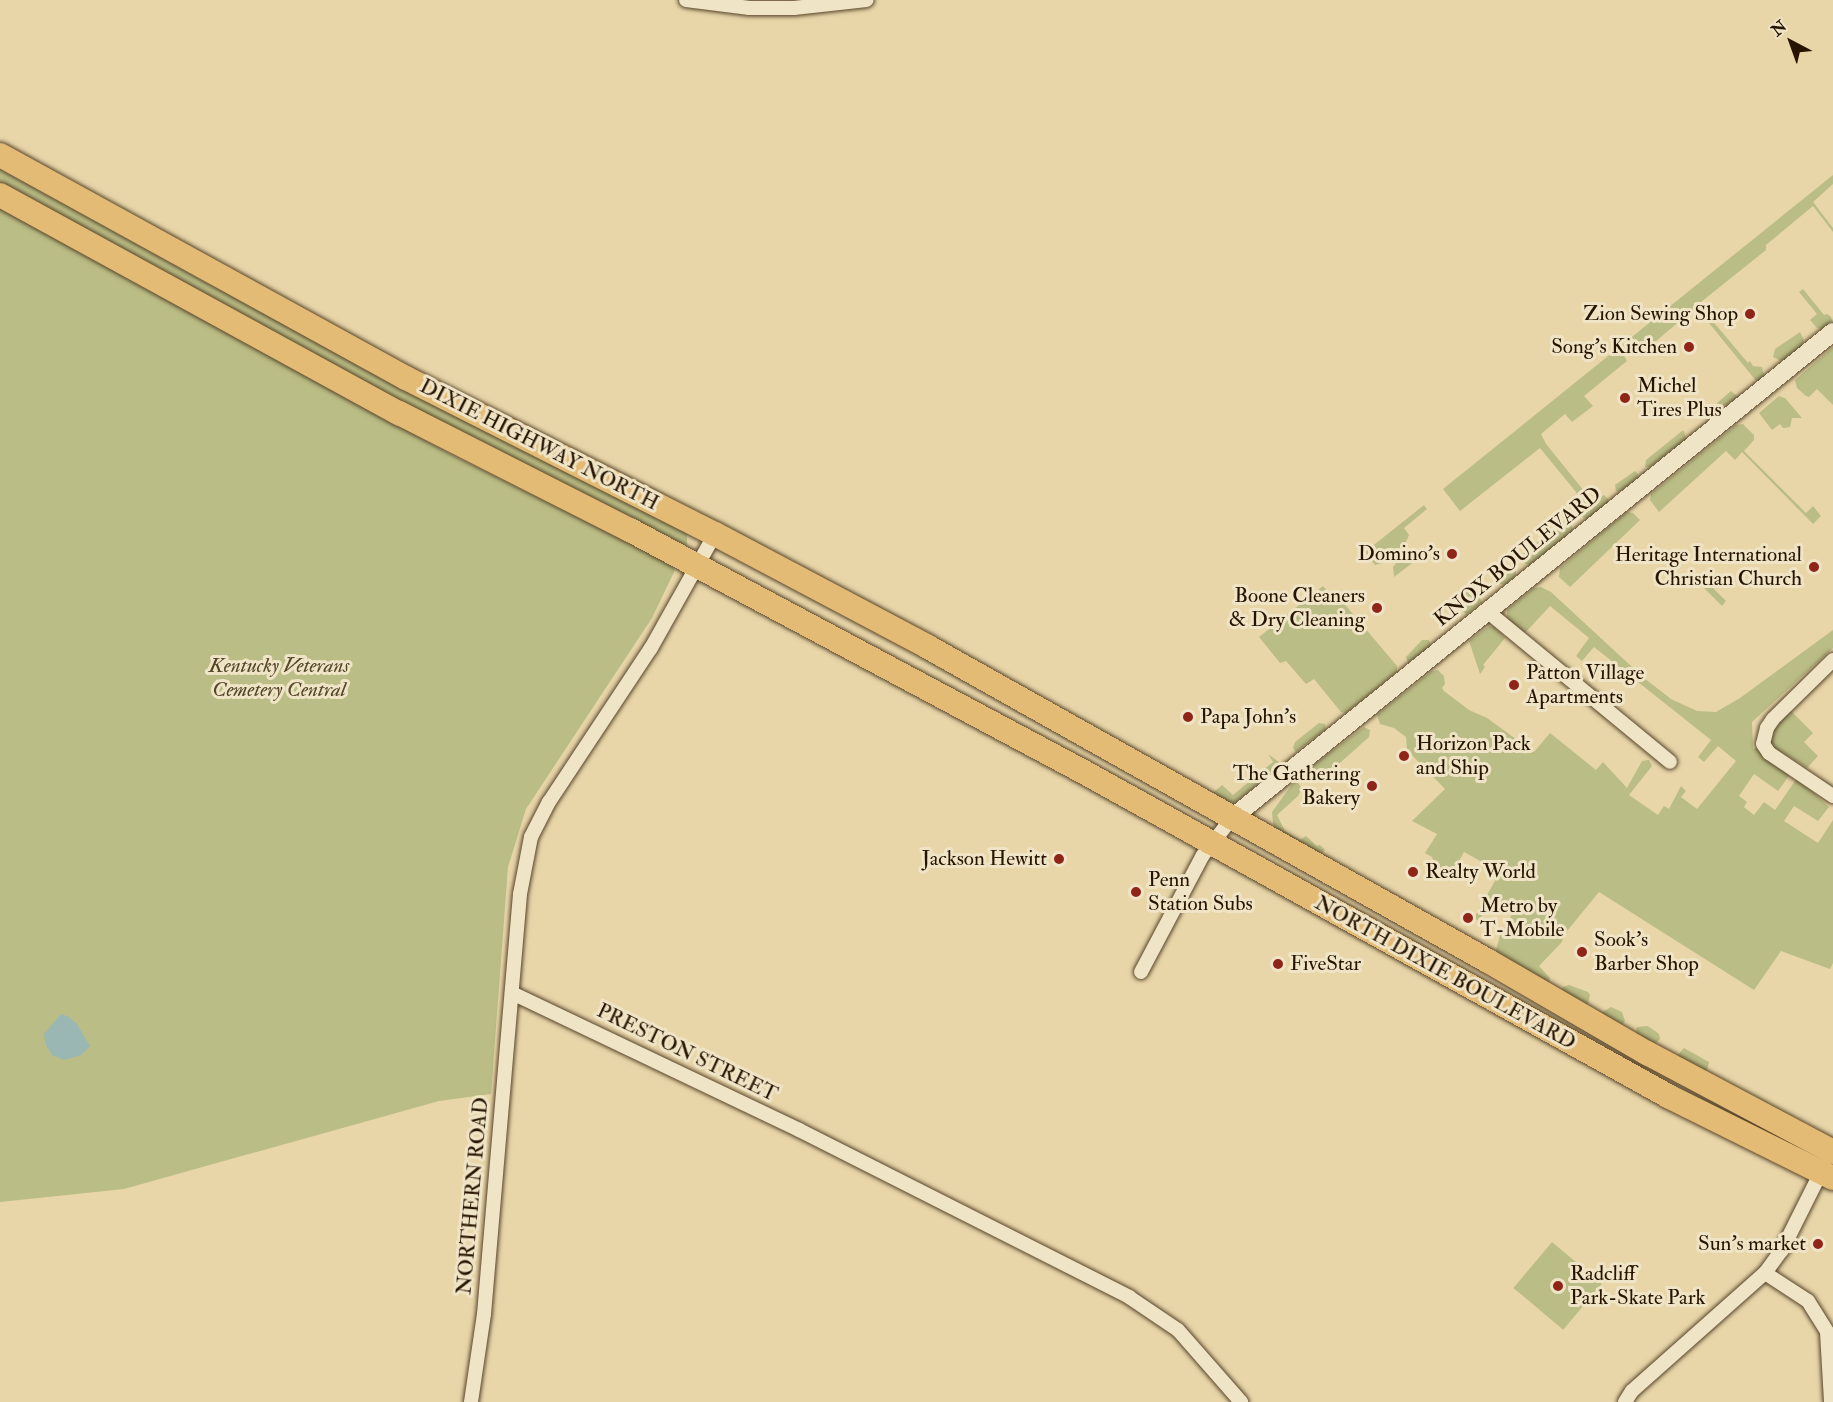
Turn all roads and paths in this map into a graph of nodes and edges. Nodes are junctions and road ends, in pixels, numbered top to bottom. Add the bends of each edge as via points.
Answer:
1 (686, 0) edge
2 (867, 0) edge
3 (0, 155) edge
4 (0, 195) edge
5 (1833, 332) edge
6 (716, 534) junction
7 (697, 567) junction
8 (1487, 611) junction
9 (1833, 660) edge
10 (1079, 733) joint
11 (1062, 760) joint
12 (1670, 762) dead end
13 (1833, 796) edge
14 (1232, 818) junction
15 (1211, 842) junction
16 (1141, 972) dead end
17 (512, 993) junction
18 (1833, 1151) edge
19 (1827, 1176) edge
20 (1765, 1273) junction
21 (1627, 1399) edge
22 (471, 1402) edge
23 (1240, 1402) edge
24 (1616, 1402) edge
25 (1831, 1402) edge

1 - 2 street via 750,8 816,7
3 - 6 highway, DIXIE HIGHWAY NORTH via 406,378
4 - 7 highway, DIXIE HIGHWAY NORTH via 399,413
5 - 8 main road, KNOX BOULEVARD
6 - 7 street
6 - 10 highway, DIXIE HIGHWAY NORTH
7 - 11 highway, DIXIE HIGHWAY NORTH
7 - 17 street via 648,652 539,819 529,846 520,894
8 - 12 street
8 - 14 main road, KNOX BOULEVARD
9 - 13 street via 1767,728 1763,744 1769,753
10 - 14 highway, NORTH DIXIE BOULEVARD
11 - 15 highway, NORTH DIXIE BOULEVARD
14 - 15 street
14 - 18 highway, NORTH DIXIE BOULEVARD via 1647,1053
15 - 16 street
15 - 19 highway, NORTH DIXIE BOULEVARD via 1650,1087
17 - 22 street, NORTHERN ROAD via 484,1314
17 - 23 street, PRESTON STREET via 799,1130 1130,1297 1178,1330
18 - 19 street
19 - 20 street
20 - 21 street
20 - 25 street via 1808,1301 1827,1332
21 - 24 street

